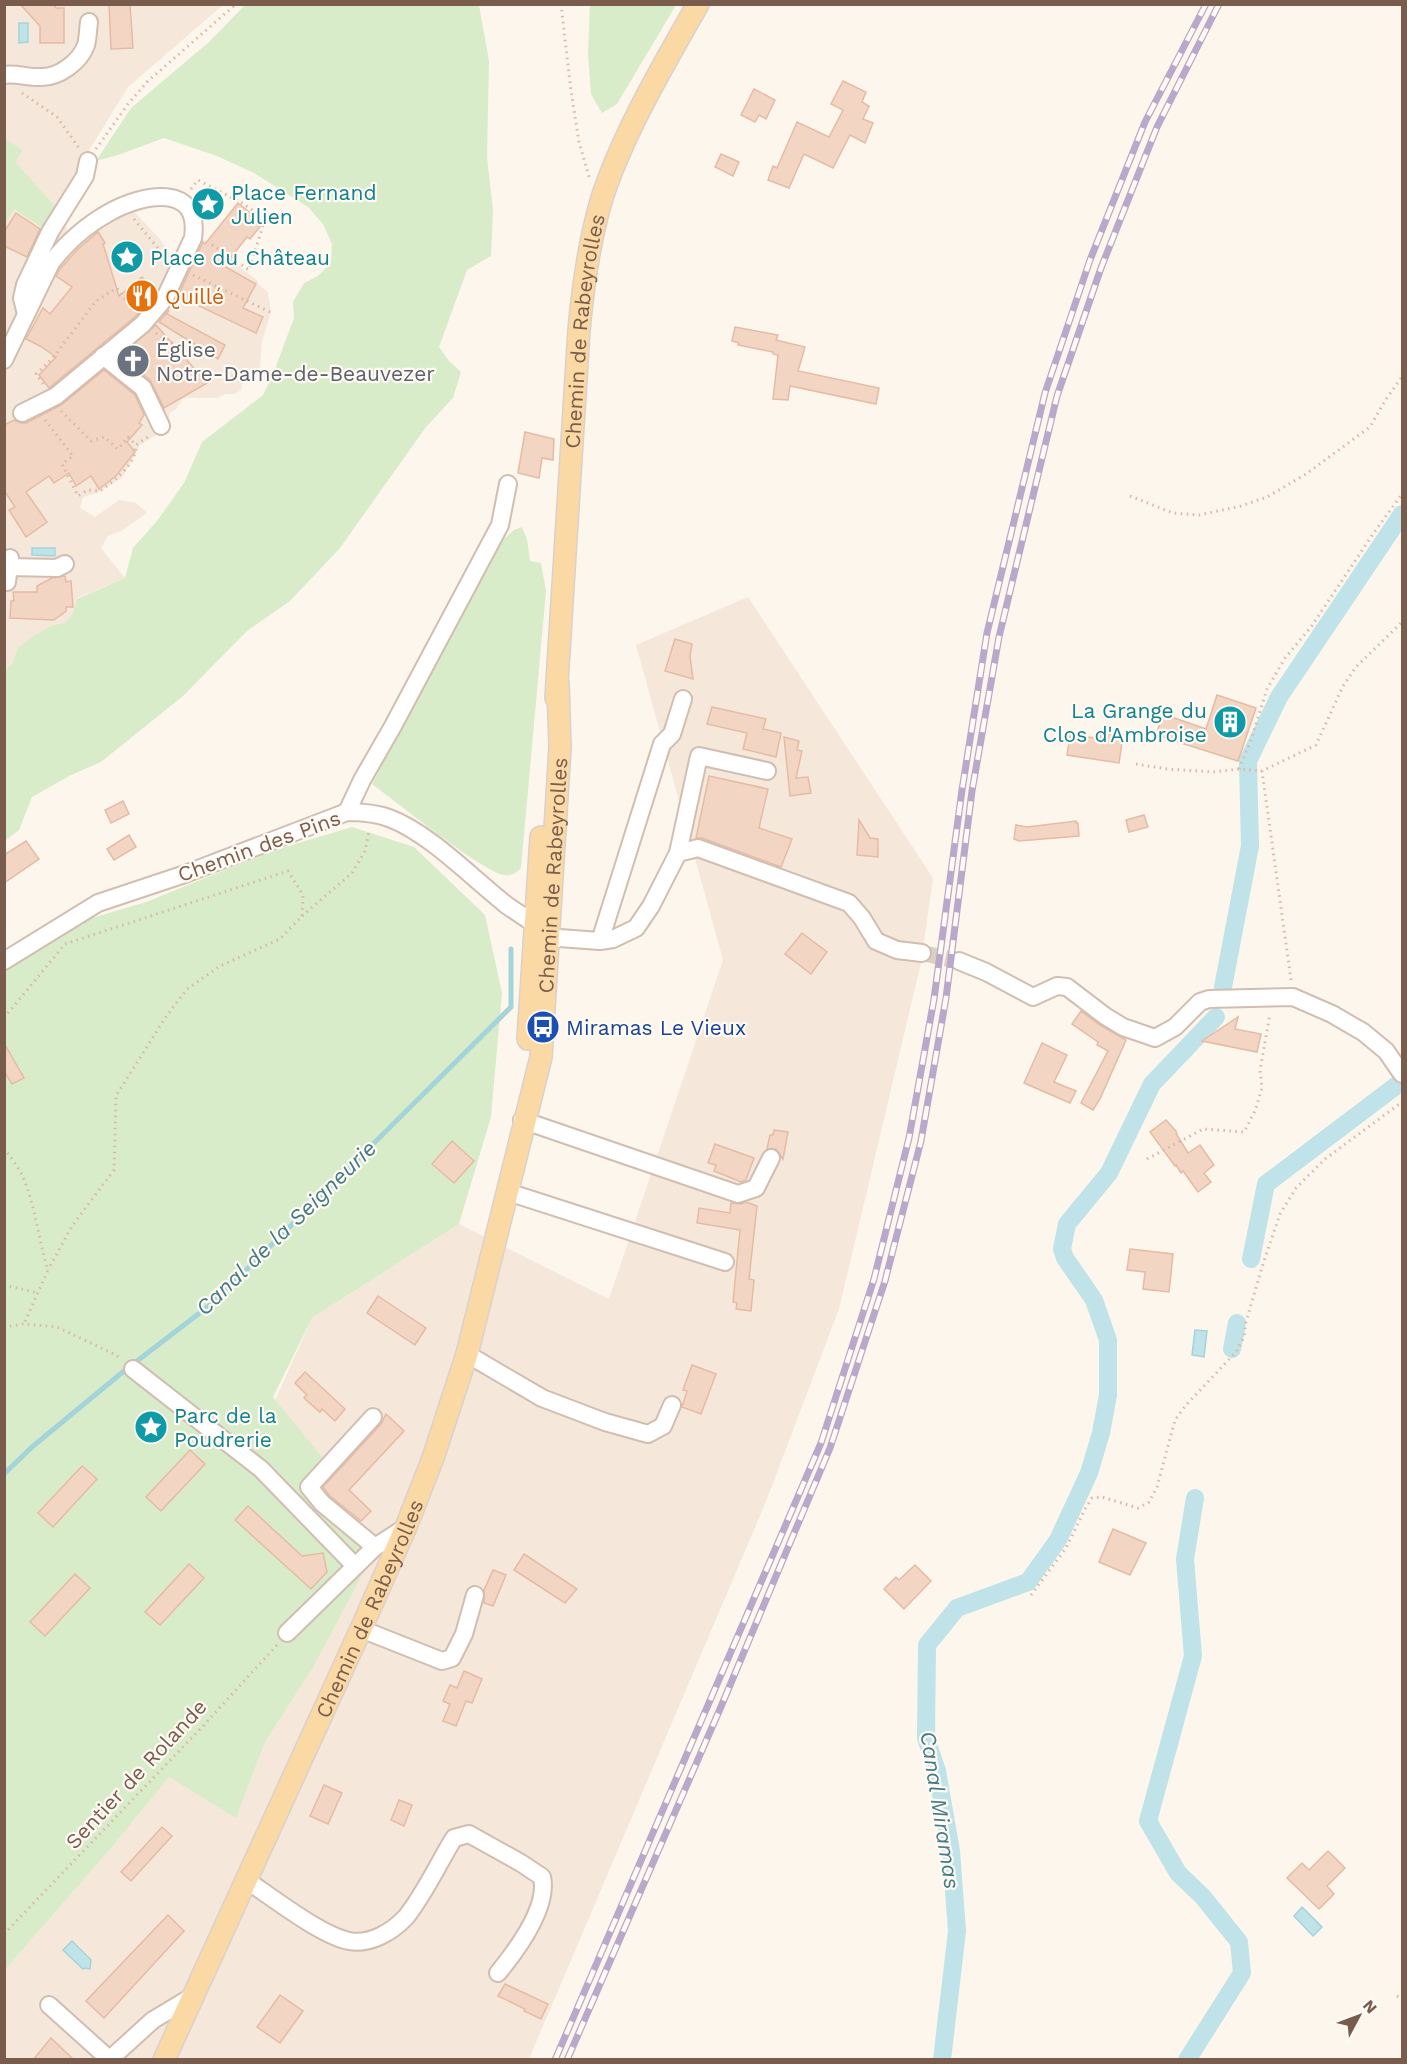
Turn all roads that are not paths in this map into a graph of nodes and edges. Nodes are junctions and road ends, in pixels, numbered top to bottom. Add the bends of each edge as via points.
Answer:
1 (698, 4) edge
2 (89, 22) dead end
3 (4, 75) edge
4 (88, 161) road end
5 (26, 314) junction
6 (103, 356) junction
7 (4, 360) edge
8 (35, 406) road end
9 (161, 426) road end
10 (508, 484) dead end
11 (65, 564) dead end
12 (7, 572) edge
13 (558, 684) junction
14 (683, 699) dead end
15 (767, 771) dead end
16 (348, 812) junction
17 (678, 854) junction
18 (542, 935) junction
19 (600, 942) junction
20 (922, 953) tunnel mouth
21 (4, 961) edge
22 (959, 961) tunnel mouth
23 (1402, 1074) edge
24 (523, 1126) junction
25 (771, 1158) dead end
26 (508, 1192) junction
27 (725, 1262) dead end
28 (467, 1354) junction
29 (130, 1367) road end
30 (672, 1405) dead end
31 (373, 1417) dead end
32 (406, 1527) junction
33 (375, 1547) junction
34 (355, 1566) junction
35 (475, 1595) dead end
36 (361, 1629) junction
37 (287, 1633) road end
38 (246, 1880) junction
39 (498, 1973) dead end
40 (193, 1996) junction
41 (49, 2005) dead end
42 (109, 2059) edge
43 (164, 2060) edge

1 - 13 main road, Chemin de Rabeyrolles via 659,73 616,163 602,199 584,280
2 - 3 street via 86,45 69,66 45,77
4 - 5 street via 85,176 50,232 25,285 22,297
5 - 6 street via 60,250 91,225 110,212 152,198 171,196 183,202 194,220 194,233 165,298 143,324
5 - 7 street
6 - 8 street via 56,396
6 - 9 street via 143,388
10 - 16 street via 500,525
11 - 12 street
13 - 18 main road, Chemin de Rabeyrolles via 560,747
13 - 18 main road, Chemin de Rabeyrolles via 542,824
14 - 19 street via 672,734 662,744
15 - 17 street via 699,756
16 - 18 street, Chemin des Pins via 373,814 404,825
16 - 21 street, Chemin des Pins via 98,903
17 - 19 street via 636,928
17 - 20 street via 698,848 849,903 876,941 897,950
18 - 19 street
18 - 24 main road, Chemin de Rabeyrolles
18 - 24 main road, Chemin de Rabeyrolles via 541,1058
22 - 23 street via 1033,997 1057,986 1068,987 1123,1027 1155,1038 1209,999 1293,997 1363,1032 1386,1051
24 - 25 street via 738,1194 756,1188
24 - 26 main road, Chemin de Rabeyrolles
26 - 27 street
26 - 28 main road, Chemin de Rabeyrolles
28 - 30 street via 542,1398 648,1434 663,1425
28 - 32 main road, Chemin de Rabeyrolles
29 - 34 street via 261,1469
31 - 33 street via 309,1487 322,1503
32 - 33 street
32 - 36 main road, Chemin de Rabeyrolles
33 - 34 street
34 - 37 street
35 - 36 street via 464,1634 452,1658 442,1661
36 - 38 main road, Chemin de Rabeyrolles
38 - 39 street via 322,1929 350,1941 372,1940 405,1917 454,1838 469,1834 542,1877 544,1888 536,1912 517,1950
38 - 40 main road, Chemin de Rabeyrolles
40 - 42 street via 153,2020
40 - 43 main road, Chemin de Rabeyrolles
41 - 42 street

